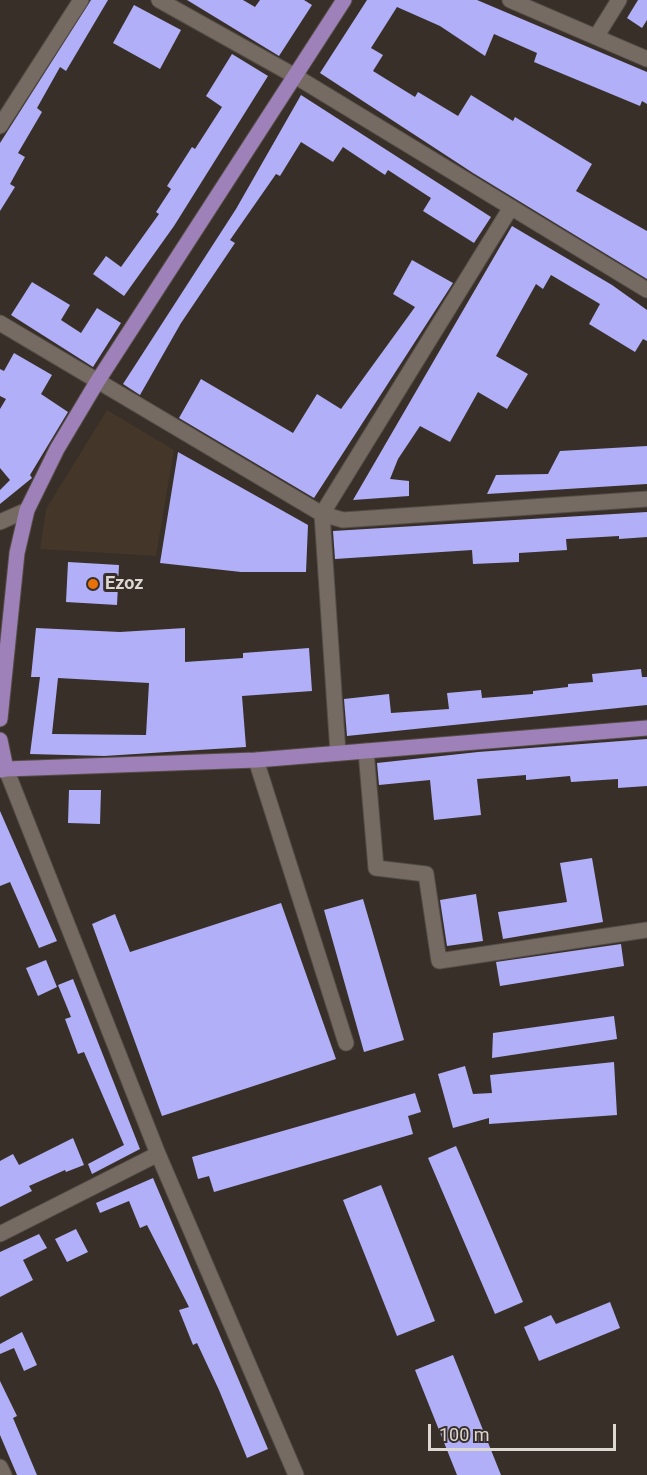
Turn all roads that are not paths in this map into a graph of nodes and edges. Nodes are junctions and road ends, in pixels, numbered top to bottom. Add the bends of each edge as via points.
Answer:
1 (81, 0) edge
2 (159, 0) edge
3 (344, 0) edge
4 (510, 0) edge
5 (619, 0) edge
6 (596, 37) junction
7 (647, 59) edge
8 (295, 76) junction
9 (0, 126) edge
10 (510, 209) junction
11 (647, 290) edge
12 (0, 323) edge
13 (97, 382) junction
14 (647, 499) edge
15 (27, 510) junction
16 (322, 514) junction
17 (0, 522) edge
18 (0, 719) edge
19 (647, 728) edge
20 (0, 740) edge
21 (366, 751) junction
22 (338, 753) junction
23 (256, 760) junction
24 (3, 769) edge
25 (647, 930) edge
26 (346, 1043) dead end
27 (158, 1154) junction
28 (0, 1234) edge
29 (0, 1467) edge
30 (4, 1475) edge
31 (296, 1475) edge

1 - 9 street
2 - 8 street
3 - 8 main road
4 - 6 street
5 - 6 street
6 - 7 street
8 - 10 street
8 - 13 main road
10 - 11 street
10 - 16 street
12 - 13 street
13 - 15 main road
13 - 16 street
14 - 16 street via 343,520
15 - 17 street
15 - 18 main road via 17,552
16 - 22 street
19 - 21 main road
20 - 24 main road
21 - 22 main road
21 - 25 street via 376,868 426,874 439,961
22 - 23 main road
23 - 24 main road
23 - 26 street
24 - 27 street
27 - 28 street
27 - 31 street
29 - 30 street

